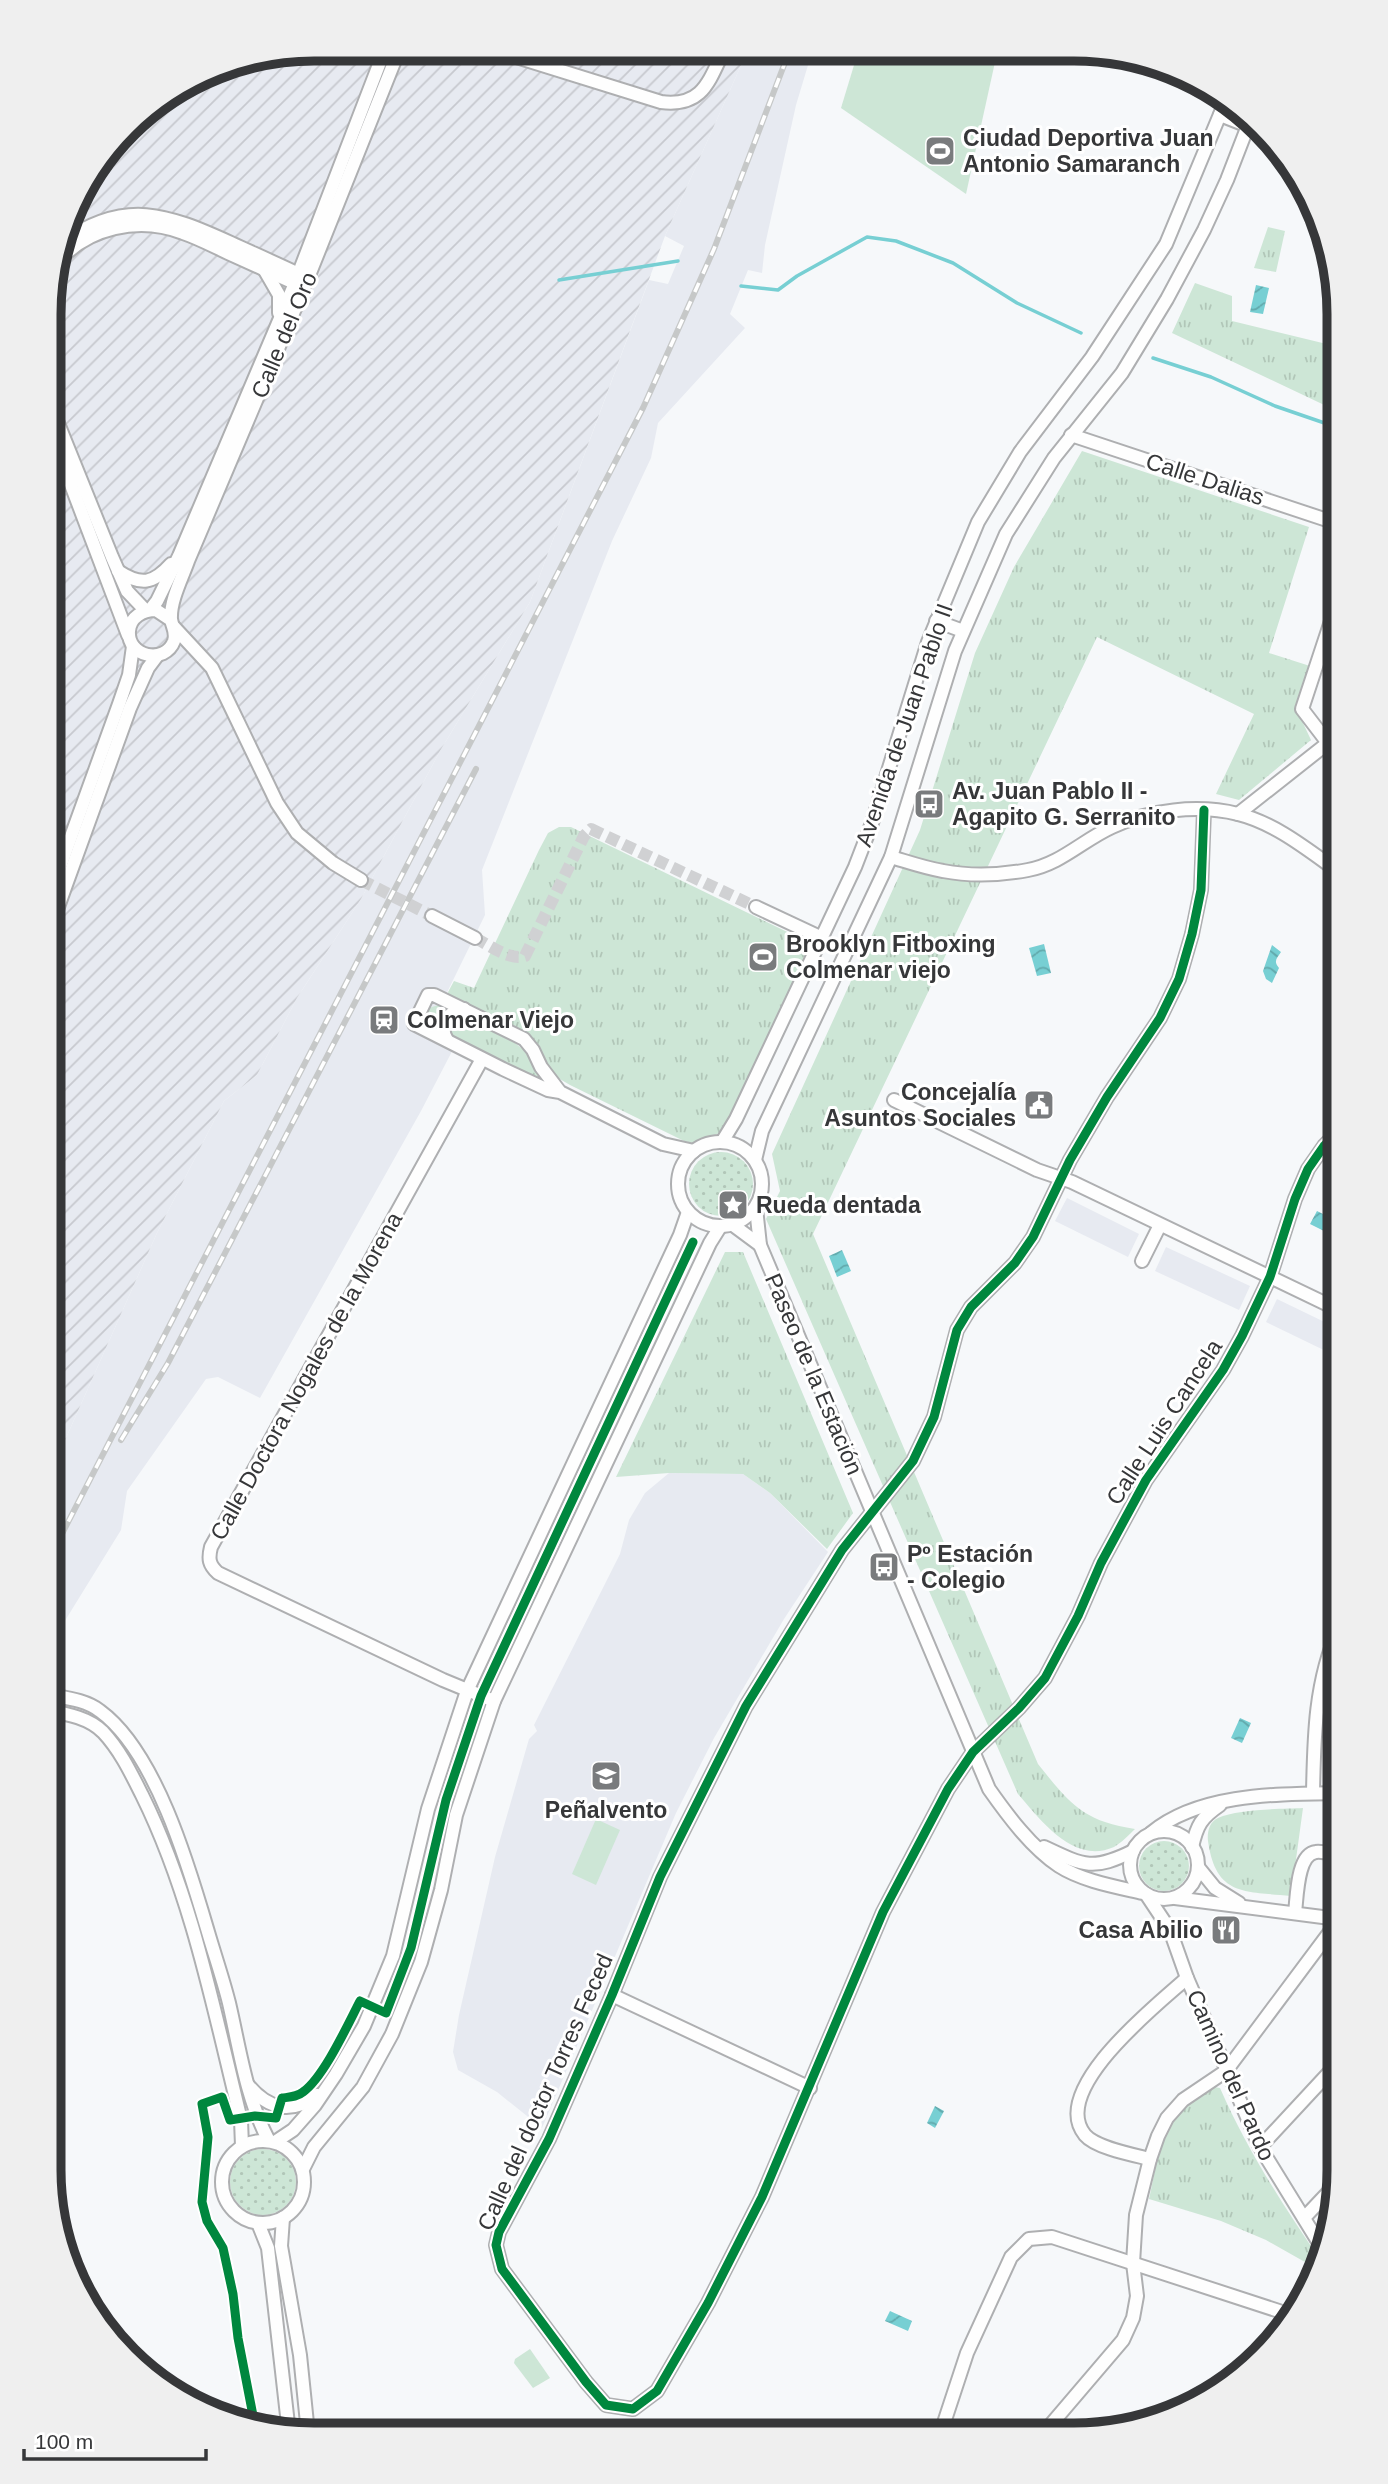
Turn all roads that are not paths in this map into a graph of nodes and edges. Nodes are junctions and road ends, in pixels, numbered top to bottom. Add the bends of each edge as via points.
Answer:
1 (381, 61) edge
2 (394, 61) edge
3 (529, 61) edge
4 (718, 61) edge
5 (1222, 110) edge
6 (1220, 115) junction
7 (1233, 118) edge
8 (1247, 129) edge
9 (75, 234) edge
10 (70, 250) edge
11 (263, 269) junction
12 (302, 281) junction
13 (279, 321) junction
14 (61, 431) edge
15 (1071, 435) junction
16 (61, 458) edge
17 (1327, 520) edge
18 (179, 556) junction
19 (118, 571) junction
20 (148, 610) junction
21 (936, 621) junction
22 (173, 624) junction
23 (963, 631) junction
24 (1327, 632) edge
25 (132, 643) junction
26 (171, 646) junction
27 (194, 649) junction
28 (157, 656) junction
29 (1327, 734) edge
30 (1327, 745) edge
31 (1262, 795) junction
32 (1204, 810) junction
33 (1238, 814) junction
34 (1262, 823) junction
35 (891, 857) junction
36 (1327, 863) edge
37 (61, 864) edge
38 (361, 880) tunnel mouth
39 (61, 899) edge
40 (756, 907) tunnel mouth
41 (432, 916) tunnel mouth
42 (475, 938) tunnel mouth
43 (822, 939) junction
44 (464, 1009) junction
45 (447, 1040) junction
46 (482, 1059) junction
47 (560, 1092) junction
48 (894, 1100) dead end
49 (722, 1142) junction
50 (1327, 1143) edge
51 (663, 1144) junction
52 (694, 1151) junction
53 (755, 1160) junction
54 (682, 1167) junction
55 (1061, 1178) junction
56 (756, 1208) junction
57 (688, 1212) junction
58 (1160, 1224) junction
59 (727, 1226) junction
60 (760, 1245) junction
61 (1142, 1261) dead end
62 (1269, 1277) junction
63 (1327, 1304) edge
64 (872, 1513) junction
65 (1327, 1660) edge
66 (467, 1691) junction
67 (61, 1697) edge
68 (494, 1701) junction
69 (61, 1713) edge
70 (973, 1752) junction
71 (1313, 1793) junction
72 (1327, 1793) edge
73 (1223, 1802) junction
74 (1150, 1835) junction
75 (1032, 1841) junction
76 (1192, 1847) junction
77 (1133, 1851) junction
78 (1327, 1853) edge
79 (1198, 1867) junction
80 (1144, 1893) junction
81 (1173, 1898) junction
82 (1247, 1907) junction
83 (1295, 1913) junction
84 (1327, 1918) edge
85 (1170, 1930) junction
86 (1327, 1935) edge
87 (1187, 1979) junction
88 (612, 1994) junction
89 (1226, 2071) junction
90 (1327, 2075) edge
91 (246, 2083) junction
92 (330, 2083) junction
93 (810, 2088) junction
94 (272, 2141) junction
95 (242, 2146) junction
96 (1260, 2147) junction
97 (1150, 2159) junction
98 (303, 2169) junction
99 (1325, 2195) edge
100 (284, 2218) junction
101 (1304, 2218) junction
102 (258, 2223) junction
103 (1317, 2239) edge
104 (1133, 2263) junction
105 (1282, 2313) edge
106 (288, 2421) edge
107 (307, 2423) edge
108 (944, 2423) edge
109 (1052, 2423) edge

1 - 12 street, Calle del Oro
2 - 12 street, Calle del Oro
3 - 4 street via 675,104 688,102 702,90
5 - 6 street, Avenida de Juan Pablo II
6 - 7 street
6 - 21 street, Avenida de Juan Pablo II via 1166,244 1092,357 1020,452 978,522
8 - 15 street, Avenida de Juan Pablo II via 1209,218 1167,299 1122,373
9 - 12 street via 106,219 162,216 186,223
10 - 11 street via 109,229 160,226
11 - 12 street
11 - 13 street via 279,295
12 - 13 street, Calle del Oro
12 - 22 street, Calle del Oro via 188,561
13 - 18 street, Calle del Oro
14 - 19 street
15 - 17 street, Calle Dalias
15 - 23 street, Avenida de Juan Pablo II via 1006,534
16 - 25 street
18 - 19 street via 160,576 146,582
18 - 20 street, Calle del Oro
19 - 20 street via 127,591
20 - 22 street via 162,612
20 - 25 street via 134,619 129,633
21 - 23 street
21 - 43 street, Avenida de Juan Pablo II via 872,823
22 - 26 street
22 - 27 street
23 - 35 street, Avenida de Juan Pablo II
24 - 29 street via 1301,709
25 - 28 street via 143,654
25 - 37 street via 126,685
26 - 27 street
26 - 28 street
27 - 38 street via 212,668 277,803 297,833
28 - 39 street via 130,708
30 - 31 street
31 - 33 street
31 - 34 street
32 - 33 street
32 - 35 street via 1149,815 1112,827 1069,855 1030,870 944,872
32 - 55 street, Calle del doctor Torres Feced via 1201,890 1179,979 1160,1018
33 - 34 street
34 - 36 street
35 - 53 street, Avenida de Juan Pablo II via 762,1131
40 - 43 street
41 - 42 street
43 - 49 street, Avenida de Juan Pablo II
44 - 45 street via 452,1013 444,1024
44 - 45 street via 428,995 414,1024
44 - 47 street via 524,1038
45 - 46 street
46 - 47 street
46 - 66 street, Calle Doctora Nogales de la Morena via 208,1557 218,1573
47 - 51 street
48 - 55 street
49 - 52 street
49 - 53 street via 737,1145
50 - 62 street, Calle Luis Cancela via 1308,1169 1295,1199
51 - 52 street
51 - 54 street
52 - 54 street
53 - 56 street via 763,1184
54 - 57 street via 679,1195
55 - 58 street
55 - 64 street, Calle del doctor Torres Feced via 1015,1264 971,1307 957,1330 934,1417 922,1444 902,1478
56 - 59 street
56 - 60 street, Paseo de la Estación
57 - 59 street via 706,1224
57 - 66 street
58 - 61 street
58 - 62 street
59 - 60 street, Paseo de la Estación
59 - 68 street via 710,1243
60 - 64 street, Paseo de la Estación
62 - 63 street
62 - 70 street, Calle Luis Cancela via 1223,1370 1133,1502 1045,1678
64 - 70 street, Paseo de la Estación
64 - 88 street, Calle del doctor Torres Feced via 842,1550 746,1706 660,1877
65 - 71 street via 1314,1734
66 - 68 street, Calle Doctora Nogales de la Morena
66 - 92 street via 428,1809 393,1956 363,2026
67 - 91 street via 97,1708 126,1736 167,1810 187,1861 228,2001
68 - 98 street via 456,1815 421,1962 392,2034 363,2087 314,2147
69 - 95 street via 102,1731 126,1765 153,1818 195,1939 241,2120
70 - 75 street, Paseo de la Estación via 989,1789
70 - 93 street, Calle del doctor Torres Feced via 947,1789 883,1912
71 - 72 street
71 - 73 street
73 - 74 street via 1199,1806 1165,1822
73 - 76 street via 1205,1815
74 - 76 street via 1169,1832
74 - 77 street
75 - 77 street, Paseo de la Estación via 1088,1865 1109,1863
75 - 80 street, Paseo de la Estación via 1060,1866
76 - 79 street
77 - 80 street via 1133,1881
78 - 83 street via 1306,1856
79 - 81 street via 1193,1883
79 - 82 street via 1215,1888
80 - 81 street
80 - 85 street, Camino del Pardo
81 - 82 street
81 - 85 street, Camino del Pardo
82 - 83 street
83 - 84 street
85 - 87 street, Camino del Pardo
86 - 89 street
87 - 89 street, Camino del Pardo
87 - 97 street via 1121,2038 1100,2062 1082,2095 1079,2126 1086,2137
88 - 93 street
88 - 93 street, Calle del doctor Torres Feced via 549,2140 503,2223 496,2245 502,2269 606,2405 633,2409 657,2391 762,2197
89 - 96 street, Camino del Pardo
89 - 97 street via 1183,2100 1167,2118
90 - 96 street
91 - 92 street via 264,2101 287,2108 305,2104
91 - 94 street via 255,2116
92 - 94 street via 293,2130
94 - 95 street
94 - 98 street via 292,2152
95 - 102 street via 226,2164 222,2187 231,2208
96 - 101 street, Camino del Pardo
97 - 104 street via 1136,2215
98 - 100 street via 299,2202
99 - 101 street
100 - 102 street
100 - 107 street via 281,2246
101 - 103 street, Camino del Pardo
102 - 106 street via 268,2248
104 - 105 street
104 - 108 street via 1052,2237 1029,2239 1011,2257 967,2353
104 - 109 street via 1137,2296 1123,2340

